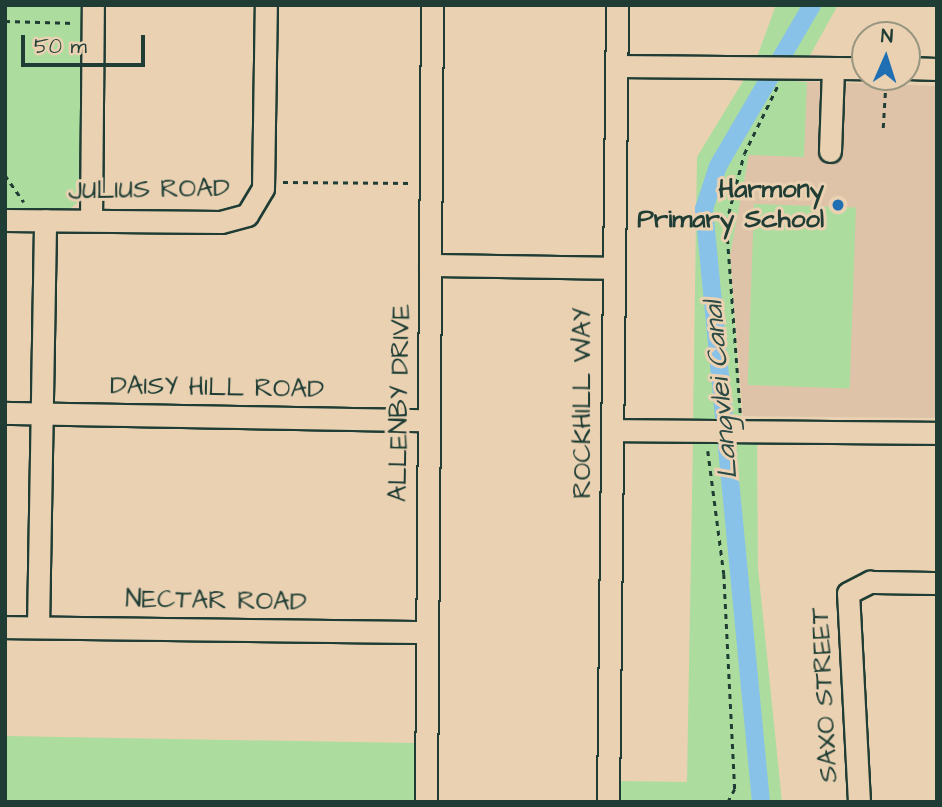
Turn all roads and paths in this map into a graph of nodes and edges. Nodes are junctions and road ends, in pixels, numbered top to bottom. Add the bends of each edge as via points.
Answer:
1 (266, 5) edge
2 (432, 5) edge
3 (617, 5) edge
4 (93, 14) edge
5 (5, 21) edge
6 (616, 66) junction
7 (778, 67) junction
8 (833, 68) junction
9 (851, 68) edge
10 (885, 91) edge
11 (883, 128) dead end
12 (830, 152) dead end
13 (5, 175) edge
14 (264, 177) junction
15 (430, 183) junction
16 (5, 220) edge
17 (45, 220) junction
18 (91, 220) junction
19 (430, 265) junction
20 (612, 268) junction
21 (5, 413) edge
22 (43, 413) junction
23 (427, 420) junction
24 (612, 430) junction
25 (725, 430) junction
26 (937, 433) edge
27 (937, 583) edge
28 (5, 627) edge
29 (38, 627) junction
30 (426, 632) junction
31 (426, 802) edge
32 (608, 802) edge
33 (728, 802) edge
34 (859, 802) edge

1 - 14 street, JULIUS ROAD
2 - 15 street, ALLENBY DRIVE
3 - 6 street, ROCKHILL WAY
4 - 5 path
4 - 18 street
6 - 7 street
6 - 20 street, ROCKHILL WAY
7 - 8 street
7 - 25 path via 744,154 726,223
8 - 9 street
8 - 12 street
10 - 11 path
13 - 17 path via 13,193
14 - 15 path
14 - 18 street, JULIUS ROAD via 255,208 235,220
15 - 19 street, ALLENBY DRIVE
16 - 17 street, JULIUS ROAD
17 - 18 street, JULIUS ROAD
17 - 22 street
19 - 20 street
19 - 23 street, ALLENBY DRIVE
20 - 24 street, ROCKHILL WAY
21 - 22 street, DAISY HILL ROAD
22 - 23 street, DAISY HILL ROAD
22 - 29 street
23 - 30 street, ALLENBY DRIVE
24 - 25 street
24 - 32 street, ROCKHILL WAY
25 - 26 street
25 - 33 path via 724,574 735,789
27 - 34 street, SAXO STREET via 870,582 848,593
28 - 29 street, NECTAR ROAD
29 - 30 street, NECTAR ROAD
30 - 31 street, ALLENBY DRIVE

